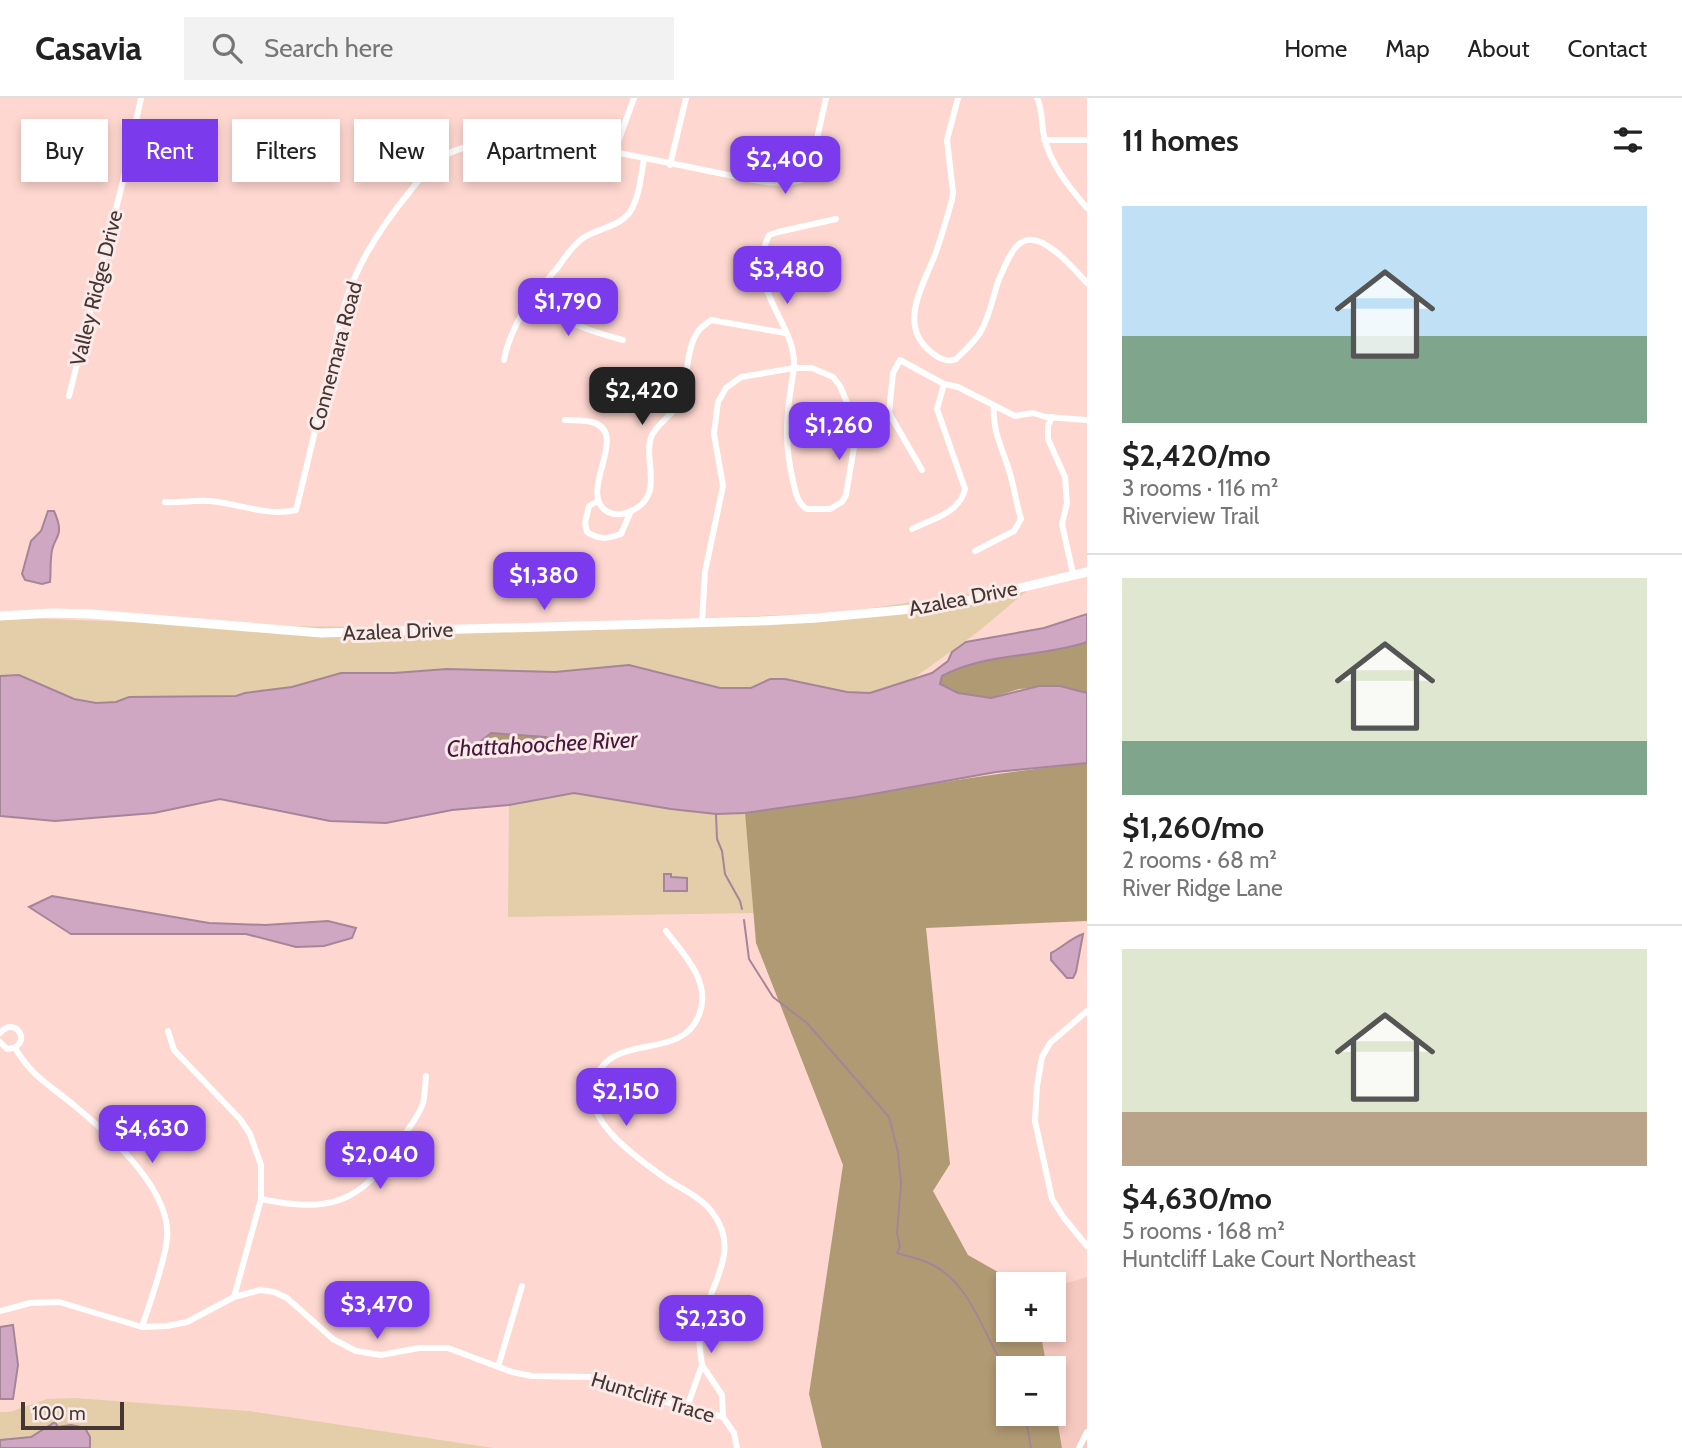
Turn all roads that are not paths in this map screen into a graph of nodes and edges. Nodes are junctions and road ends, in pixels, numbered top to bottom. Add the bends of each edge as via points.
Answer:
1 (141, 98) edge
2 (634, 98) edge
3 (686, 98) edge
4 (826, 98) edge
5 (958, 98) edge
6 (1037, 98) edge
7 (621, 134) edge
8 (1044, 140) junction
9 (1087, 140) edge
10 (463, 148) edge
11 (621, 154) edge
12 (644, 159) junction
13 (668, 164) junction
14 (1087, 208) edge
15 (836, 219) dead end
16 (1087, 283) edge
17 (533, 297) junction
18 (785, 333) junction
19 (623, 340) dead end
20 (504, 360) dead end
21 (794, 368) junction
22 (944, 384) junction
23 (69, 396) dead end
24 (995, 406) junction
25 (1052, 417) junction
26 (565, 420) dead end
27 (1087, 420) edge
28 (922, 470) dead end
29 (598, 501) junction
30 (165, 502) dead end
31 (631, 511) junction
32 (912, 529) dead end
33 (975, 551) dead end
34 (1087, 572) edge
35 (1073, 574) junction
36 (0, 616) edge
37 (702, 624) junction
38 (666, 931) dead end
39 (1087, 1011) edge
40 (168, 1031) dead end
41 (0, 1033) edge
42 (0, 1042) edge
43 (15, 1048) junction
44 (426, 1076) dead end
45 (261, 1199) junction
46 (1087, 1246) edge
47 (522, 1286) dead end
48 (234, 1297) junction
49 (0, 1311) edge
50 (142, 1326) junction
51 (702, 1365) junction
52 (498, 1367) junction
53 (687, 1407) junction
54 (723, 1417) junction
55 (1087, 1432) edge
56 (737, 1448) edge
57 (1079, 1448) edge

1 - 23 street, Valley Ridge Drive
2 - 7 street
3 - 13 street
4 - 13 street, Connemara Road via 810,170 801,181 753,180
5 - 16 street via 947,140 952,200 916,308 922,342 933,354 950,361 964,351 981,332 1007,263 1024,241 1059,254
6 - 8 street
8 - 9 street
8 - 14 street via 1056,167
10 - 30 street, Connemara Road via 430,166 378,233 353,280 296,510 268,512 207,501
11 - 12 street, Connemara Road
12 - 13 street, Connemara Road
12 - 17 street via 628,214 579,241
15 - 18 street via 769,235 764,246 765,292
17 - 19 street via 572,325
17 - 20 street via 512,329
18 - 21 street via 795,352
18 - 31 street via 711,320 699,330 681,399 650,444 651,486 642,504
21 - 21 street via 811,368 832,377 853,417 855,448 846,495 835,508 807,509 798,500 785,429
21 - 37 street via 741,377 726,388 718,402 714,434 723,486 705,572
22 - 24 street
22 - 28 street via 900,360 893,373 889,413
22 - 32 street via 937,409 965,489 963,499 956,508
24 - 25 street via 1015,415 1033,412
24 - 33 street via 995,434 1021,519 1014,531
25 - 27 street
25 - 35 street via 1048,439 1065,477 1067,503 1062,524
26 - 29 street via 592,422 605,434 607,449 596,490
29 - 31 street via 613,513
29 - 31 street via 589,506 585,523 587,532 596,538 621,534
34 - 35 street, Azalea Drive
35 - 37 street, Azalea Drive via 923,608
36 - 37 street, Azalea Drive via 91,614 321,633
38 - 51 street via 699,978 703,998 698,1018 682,1038 611,1058 597,1077 593,1100 597,1116 609,1132 704,1204 720,1225 725,1257 701,1325
39 - 46 street via 1050,1043 1042,1056 1035,1121 1052,1199
40 - 45 street via 174,1050 250,1134 261,1165
41 - 43 street via 8,1027 18,1030 21,1040
42 - 43 street via 7,1049
43 - 50 street via 37,1078 101,1129 160,1200 167,1239
44 - 45 street via 423,1104 370,1182 346,1198 323,1205
45 - 48 street
47 - 52 street
48 - 50 street, Huntcliff Trace via 187,1322
48 - 52 street, Huntcliff Trace via 260,1290 274,1292 296,1305 333,1339 356,1351 381,1355 448,1348
49 - 50 street, Huntcliff Trace via 60,1302
51 - 53 street
51 - 54 street via 722,1395
52 - 53 street, Huntcliff Trace via 532,1376 591,1377
53 - 54 street, Huntcliff Trace
54 - 56 street, Huntcliff Trace
55 - 57 street

